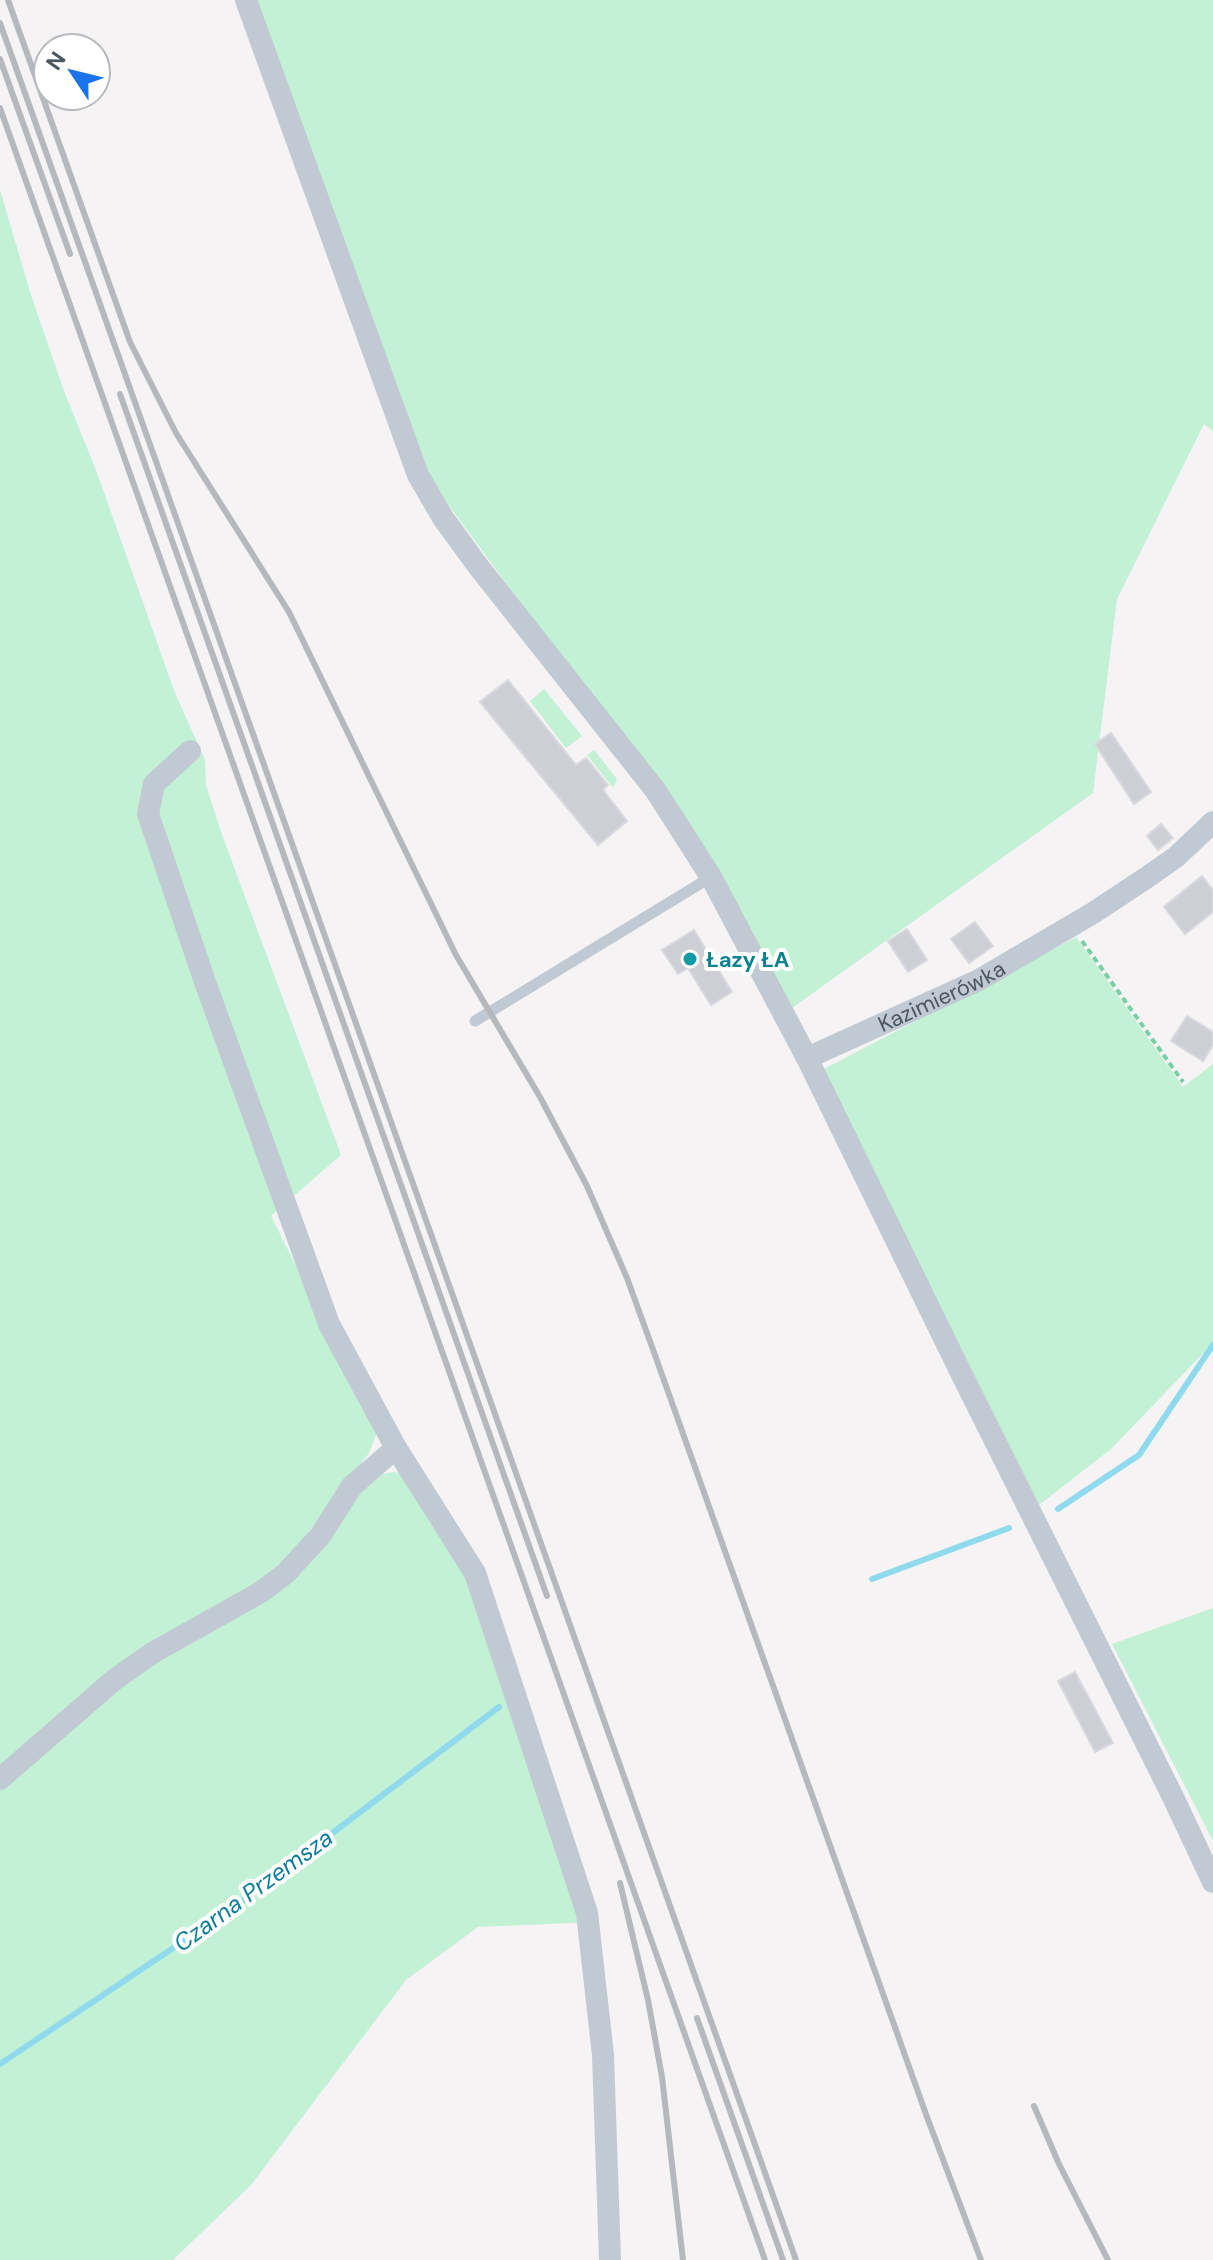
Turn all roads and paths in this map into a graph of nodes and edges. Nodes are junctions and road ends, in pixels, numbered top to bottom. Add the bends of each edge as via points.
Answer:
1 (246, 0) edge
2 (190, 751) dead end
3 (1210, 833) edge
4 (711, 877) junction
5 (1071, 926) junction
6 (475, 1021) dead end
7 (807, 1058) junction
8 (1183, 1082) dead end
9 (396, 1448) junction
10 (0, 1779) edge
11 (1213, 1882) edge
12 (610, 2260) edge

1 - 4 street via 418,475 478,566 656,791
2 - 9 street via 154,784 148,814 329,1324
3 - 5 street, Kazimierówka
4 - 6 lane
4 - 7 street
5 - 7 street, Kazimierówka via 979,980
5 - 8 path
7 - 11 street
9 - 10 street via 352,1486 320,1536 286,1573 114,1680
9 - 12 street via 475,1573 587,1913 603,2055

